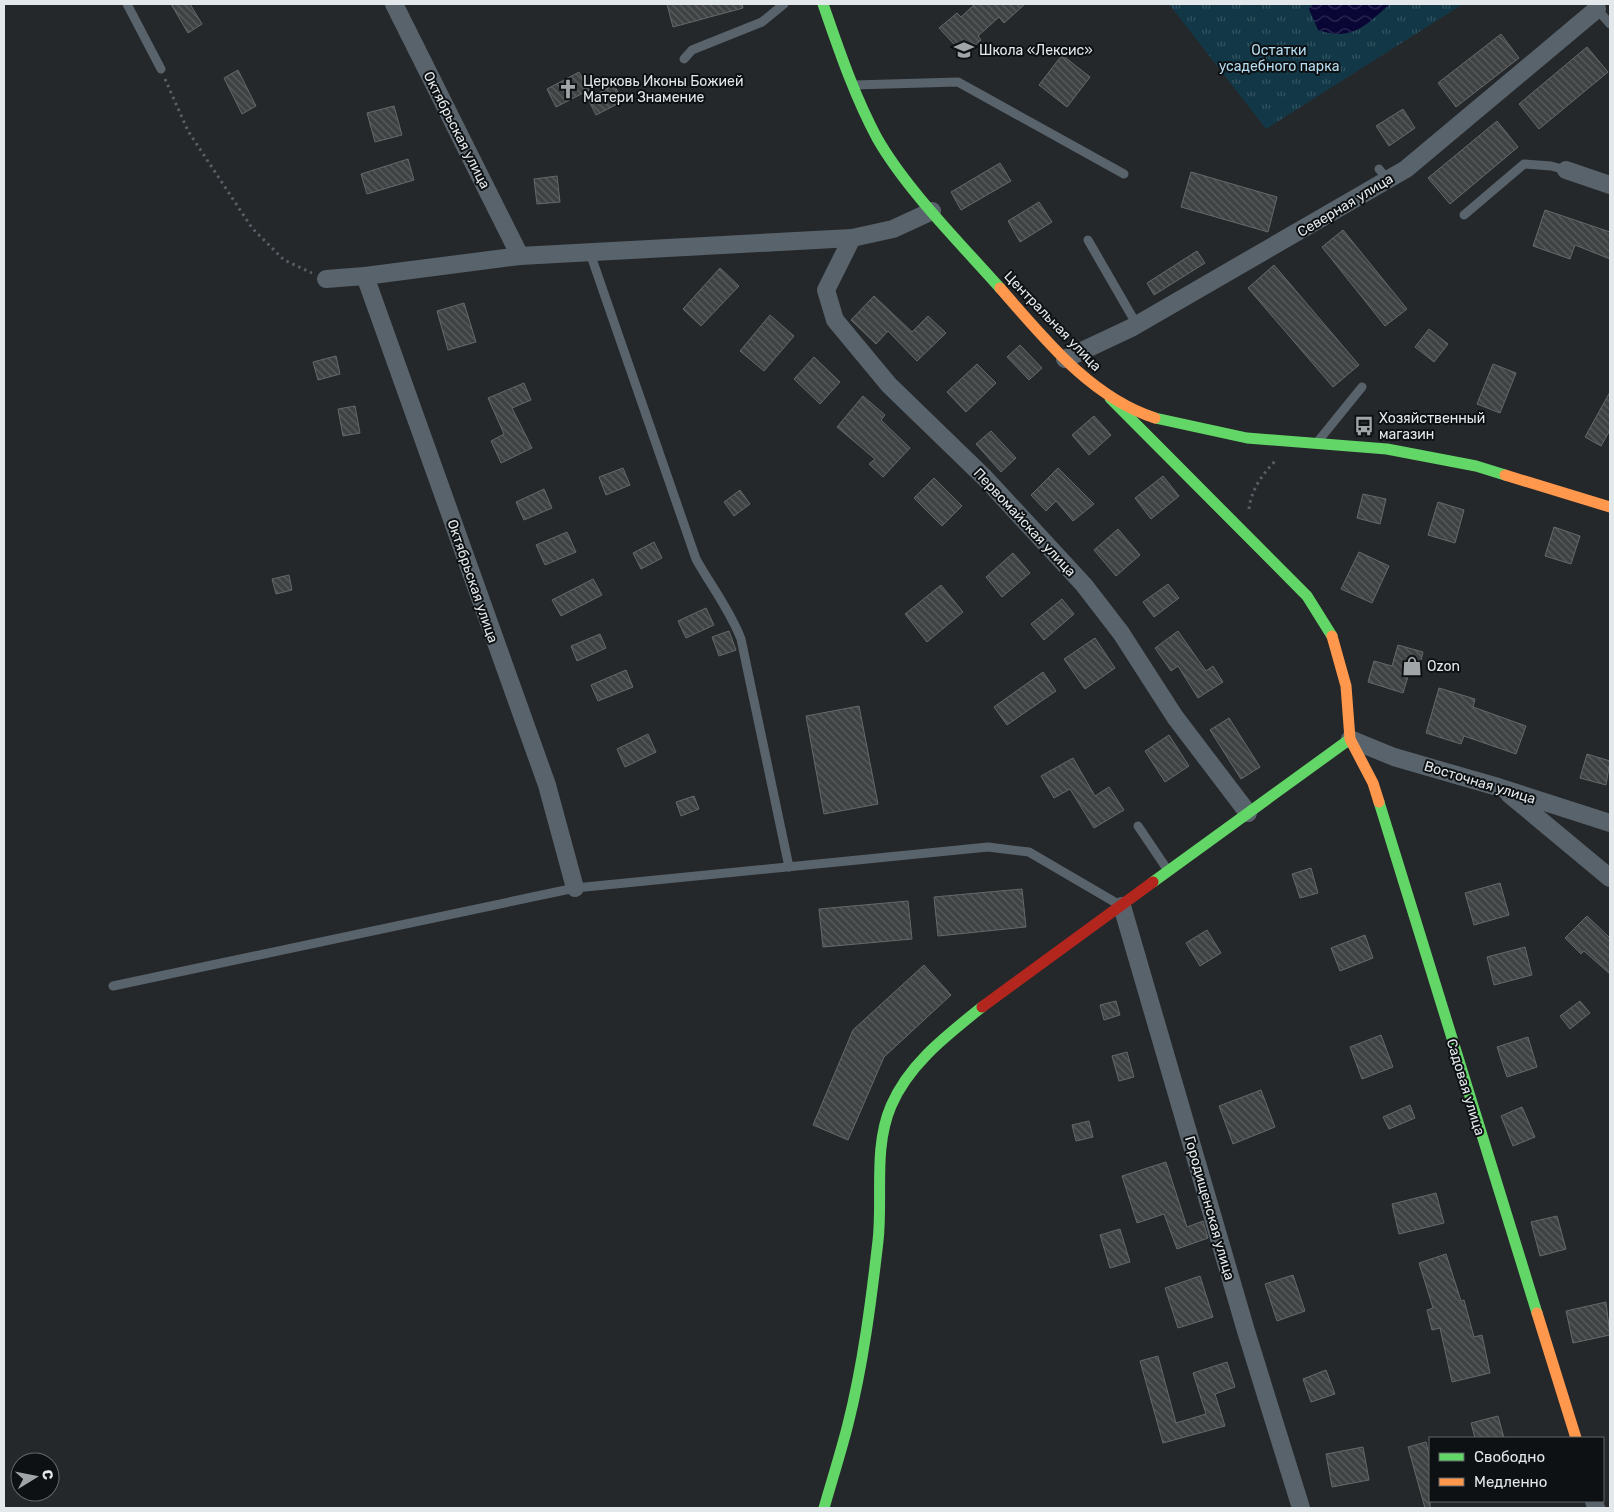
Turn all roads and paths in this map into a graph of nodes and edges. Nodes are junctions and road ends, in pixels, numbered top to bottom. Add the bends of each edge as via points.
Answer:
1 (127, 4) edge
2 (394, 4) edge
3 (784, 4) edge
4 (823, 4) edge
5 (1597, 9) joint
6 (1610, 24) edge
7 (684, 59) dead end
8 (161, 69) joint
9 (851, 85) junction
10 (1566, 170) joint
11 (1124, 174) dead end
12 (1610, 183) edge
13 (932, 211) junction
14 (1464, 215) dead end
15 (852, 238) junction
16 (1088, 240) dead end
17 (590, 254) junction
18 (520, 256) junction
19 (365, 276) junction
20 (326, 279) joint
21 (1137, 325) junction
22 (1065, 359) junction
23 (1362, 387) dead end
24 (1110, 398) junction
25 (1316, 444) junction
26 (1278, 458) dead end
27 (1610, 507) edge
28 (1248, 514) dead end
29 (1350, 739) junction
30 (1498, 786) junction
31 (1248, 813) junction
32 (1610, 823) edge
33 (1138, 826) dead end
34 (789, 867) junction
35 (1169, 871) junction
36 (1610, 878) edge
37 (575, 888) junction
38 (1122, 906) junction
39 (113, 986) dead end
40 (1576, 1437) edge
41 (824, 1508) edge
42 (1301, 1508) edge

1 - 8 lane
2 - 18 street, Октябрьская улица
3 - 7 lane via 762,22 692,50
4 - 9 street, Центральная улица
5 - 6 lane
5 - 21 street, Северная улица via 1406,169 1383,174
8 - 20 path via 188,131 252,228 284,260
9 - 11 lane via 885,88 958,82
9 - 13 street, Центральная улица via 878,139
10 - 12 street
10 - 14 lane via 1524,164
13 - 15 street via 893,229
13 - 22 street, Центральная улица
15 - 17 street
15 - 31 street, Первомайская улица via 826,290 835,320 888,385 985,478 1084,585 1121,633 1175,717
16 - 21 lane
17 - 18 street
17 - 34 lane via 696,560 733,617 741,639
18 - 19 street
19 - 20 street
19 - 37 street, Октябрьская улица via 546,785
21 - 22 street, Северная улица
22 - 24 street, Центральная улица
23 - 25 lane
24 - 25 street, Центральная улица via 1152,418 1247,438
24 - 29 street via 1306,596 1330,630 1346,686
25 - 27 street, Центральная улица via 1387,449 1476,466
26 - 28 path via 1262,475 1250,500
29 - 30 street, Восточная улица via 1394,757
29 - 31 street
29 - 40 street, Садовая улица via 1373,783
30 - 32 street, Восточная улица
30 - 36 street
31 - 35 street
33 - 35 lane
34 - 37 lane
34 - 38 lane via 988,847 1028,852
35 - 38 street
37 - 39 lane
38 - 41 street via 1000,992 936,1044 905,1078 890,1108 882,1139 878,1240 861,1360 848,1424
38 - 42 street, Городищенская улица via 1246,1332

